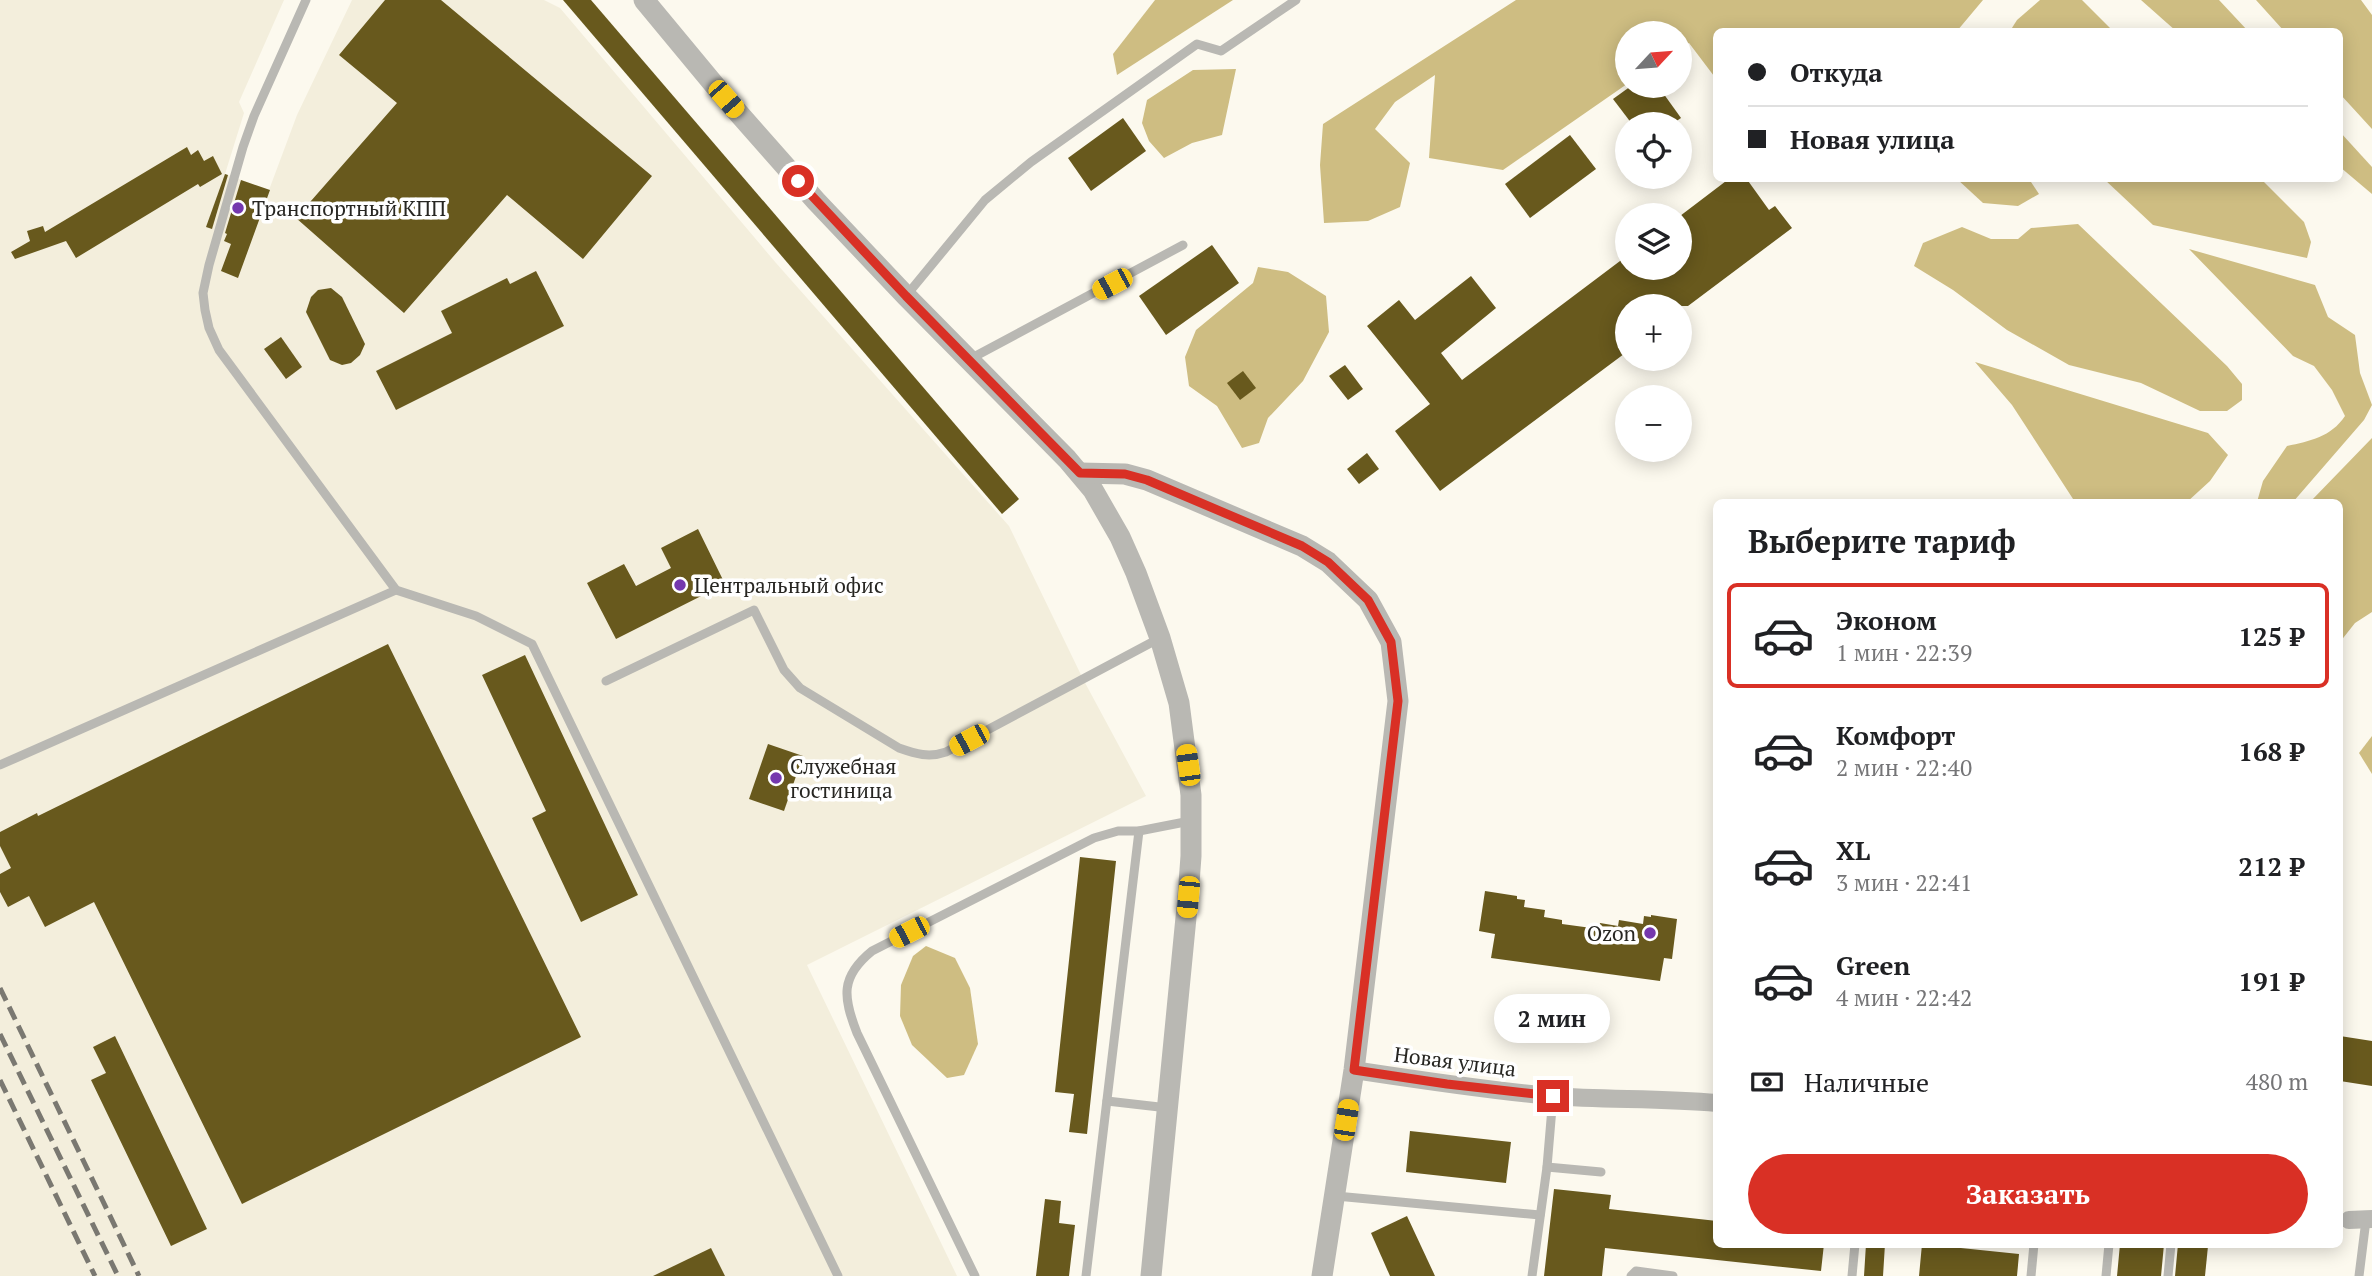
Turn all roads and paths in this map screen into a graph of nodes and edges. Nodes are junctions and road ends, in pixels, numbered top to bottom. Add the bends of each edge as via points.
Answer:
1 (306, 0) edge
2 (644, 0) edge
3 (1296, 0) edge
4 (1183, 245) dead end
5 (906, 296) junction
6 (968, 360) junction
7 (1080, 473) junction
8 (396, 590) junction
9 (1160, 638) junction
10 (606, 681) dead end
11 (0, 765) edge
12 (1192, 821) junction
13 (1139, 831) junction
14 (1354, 1070) junction
15 (1553, 1096) junction
16 (1107, 1101) junction
17 (1713, 1103) edge
18 (1168, 1108) junction
19 (1547, 1167) junction
20 (1601, 1172) dead end
21 (1334, 1195) junction
22 (1540, 1214) junction
23 (2357, 1220) edge
24 (1855, 1248) edge
25 (2034, 1248) edge
26 (2109, 1248) edge
27 (2171, 1248) edge
28 (838, 1276) edge
29 (975, 1276) edge
30 (1086, 1276) edge
31 (1151, 1276) edge
32 (1322, 1276) edge
33 (1532, 1276) edge
34 (1631, 1276) edge
35 (1673, 1276) edge
36 (1852, 1276) edge
37 (2031, 1276) edge
38 (2106, 1276) edge
39 (2168, 1276) edge
40 (2360, 1276) edge

1 - 8 lane via 243,147 208,265 205,310 219,350
2 - 5 street via 744,120
3 - 5 lane via 1221,51 1197,44 1031,162 985,200
4 - 6 lane
5 - 6 street
6 - 7 street
7 - 9 street via 1120,537
7 - 14 street via 1125,474 1147,480 1302,546 1328,562 1368,600 1391,642 1398,701
8 - 11 lane
8 - 28 lane via 476,616 532,644
9 - 10 lane via 934,756 899,748 800,688 784,670 754,610
9 - 12 street via 1179,703
12 - 13 lane
12 - 18 street
13 - 16 lane
13 - 29 lane via 1094,838 872,951 850,974 848,1010 857,1033
14 - 15 street, Новая улица
14 - 21 street
15 - 17 street, Новая улица
15 - 19 lane
16 - 18 lane
16 - 30 lane
18 - 31 street
19 - 20 lane
19 - 22 lane
21 - 22 lane
21 - 32 street
22 - 33 lane
23 - 40 lane
24 - 36 lane
25 - 37 lane
26 - 38 lane
27 - 39 lane
34 - 35 lane via 1636,1271

